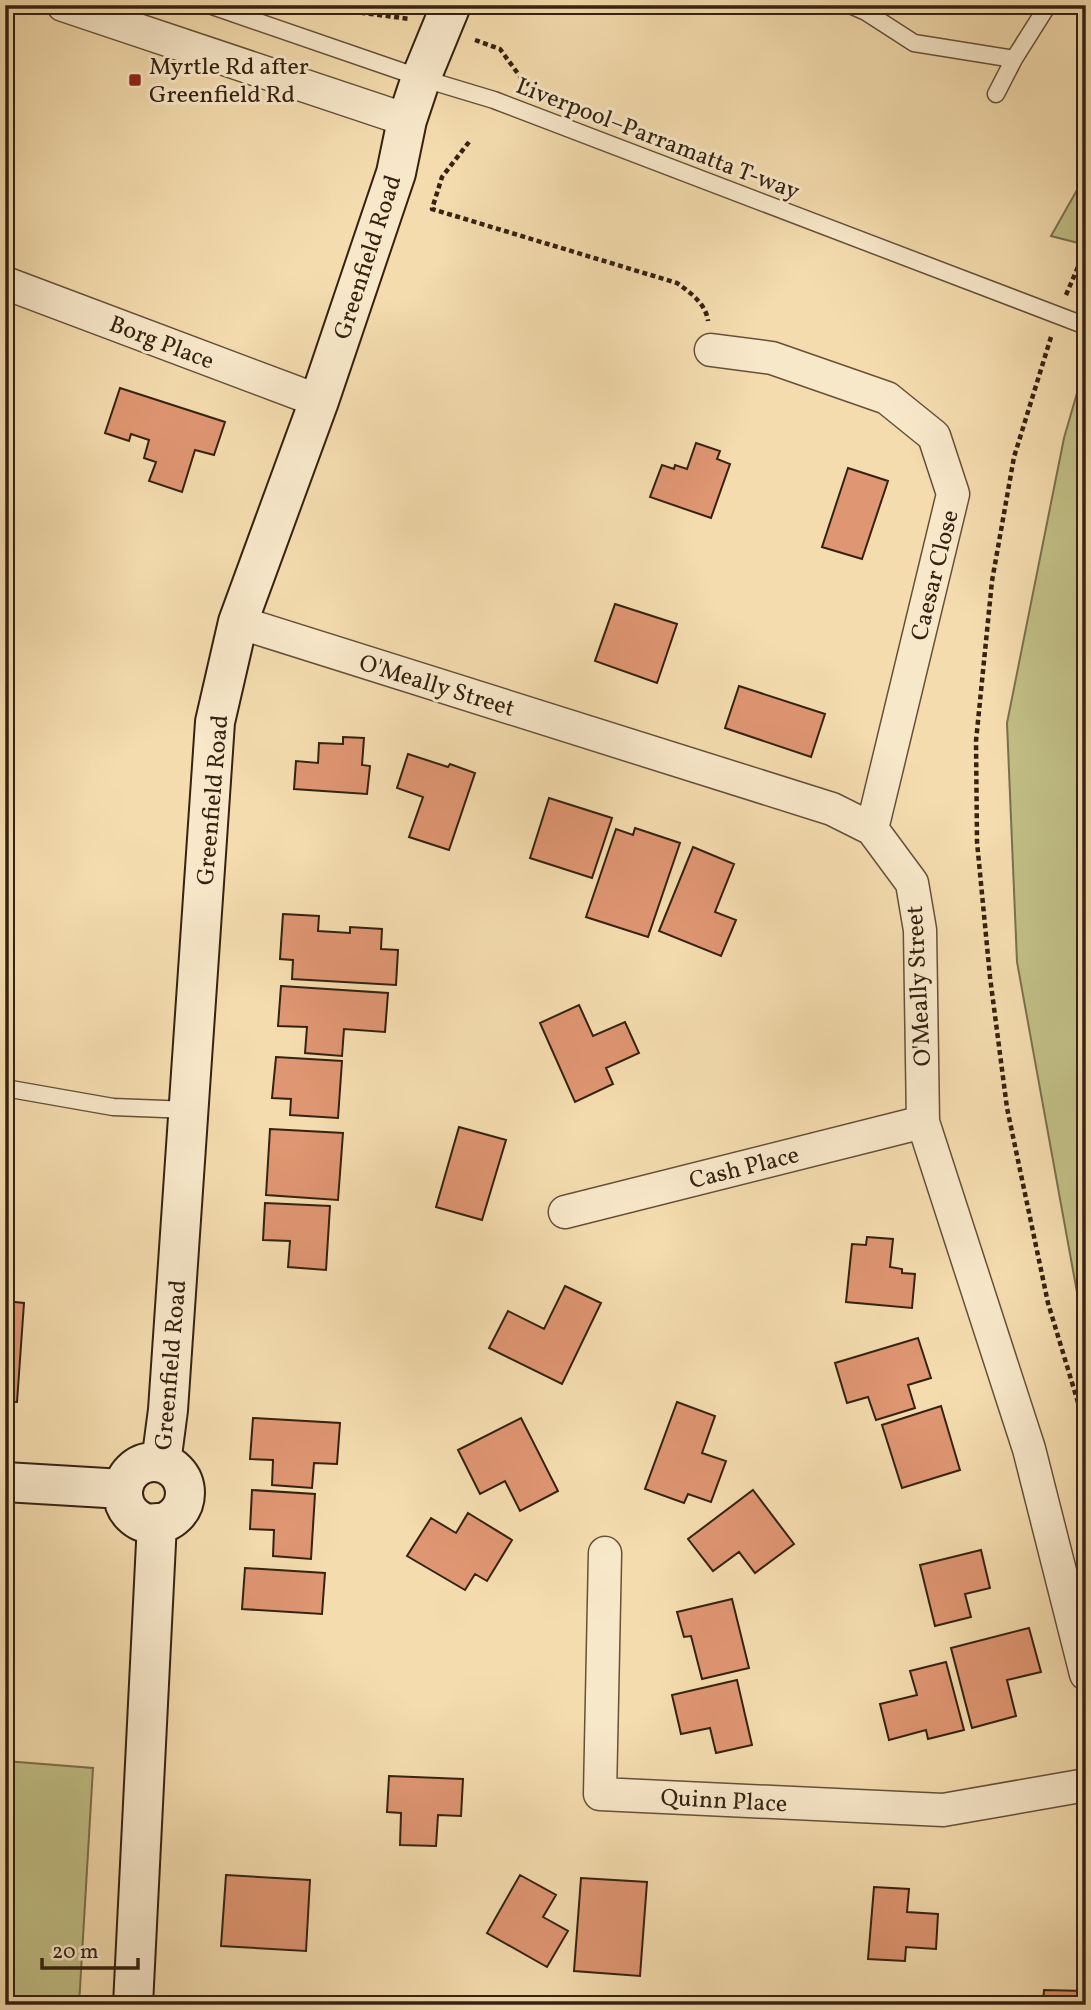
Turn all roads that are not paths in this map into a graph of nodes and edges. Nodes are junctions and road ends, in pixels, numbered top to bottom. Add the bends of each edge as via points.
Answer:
1 (63, 5) edge
2 (209, 5) edge
3 (451, 5) edge
4 (850, 5) edge
5 (1048, 5) edge
6 (1014, 59) junction
7 (421, 78) junction
8 (996, 94) dead end
9 (407, 120) junction
10 (5, 282) edge
11 (1086, 326) edge
12 (711, 350) road end
13 (319, 401) junction
14 (239, 622) junction
15 (872, 829) junction
16 (5, 1088) edge
17 (190, 1110) junction
18 (923, 1122) junction
19 (565, 1212) dead end
20 (162, 1463) junction
21 (5, 1482) edge
22 (123, 1489) junction
23 (157, 1523) junction
24 (604, 1553) dead end
25 (1086, 1674) edge
26 (1086, 1785) edge
27 (133, 2005) edge

1 - 9 street
2 - 7 lane, Liverpool–Parramatta T-way
3 - 7 street, Greenfield Road
4 - 6 lane via 914,43
5 - 6 lane
6 - 8 lane
7 - 9 street, Greenfield Road
7 - 11 lane, Liverpool–Parramatta T-way via 494,100
9 - 13 street, Greenfield Road via 396,173
10 - 13 street, Borg Place
12 - 15 street, Caesar Close via 772,358 887,398 934,436 953,494
13 - 14 street, Greenfield Road
14 - 15 street, O'Meally Street via 832,809
14 - 17 street, Greenfield Road via 215,722
15 - 18 street, O'Meally Street via 912,883 920,930
16 - 17 lane via 113,1107
17 - 20 street, Greenfield Road
18 - 19 street, Cash Place
18 - 25 street, O'Meally Street via 1029,1448
20 - 22 street via 136,1468
20 - 23 street via 175,1470 185,1489 180,1509
21 - 22 street
22 - 23 street via 124,1502 134,1517
23 - 27 street
24 - 26 street, Quinn Place via 600,1794 943,1810

